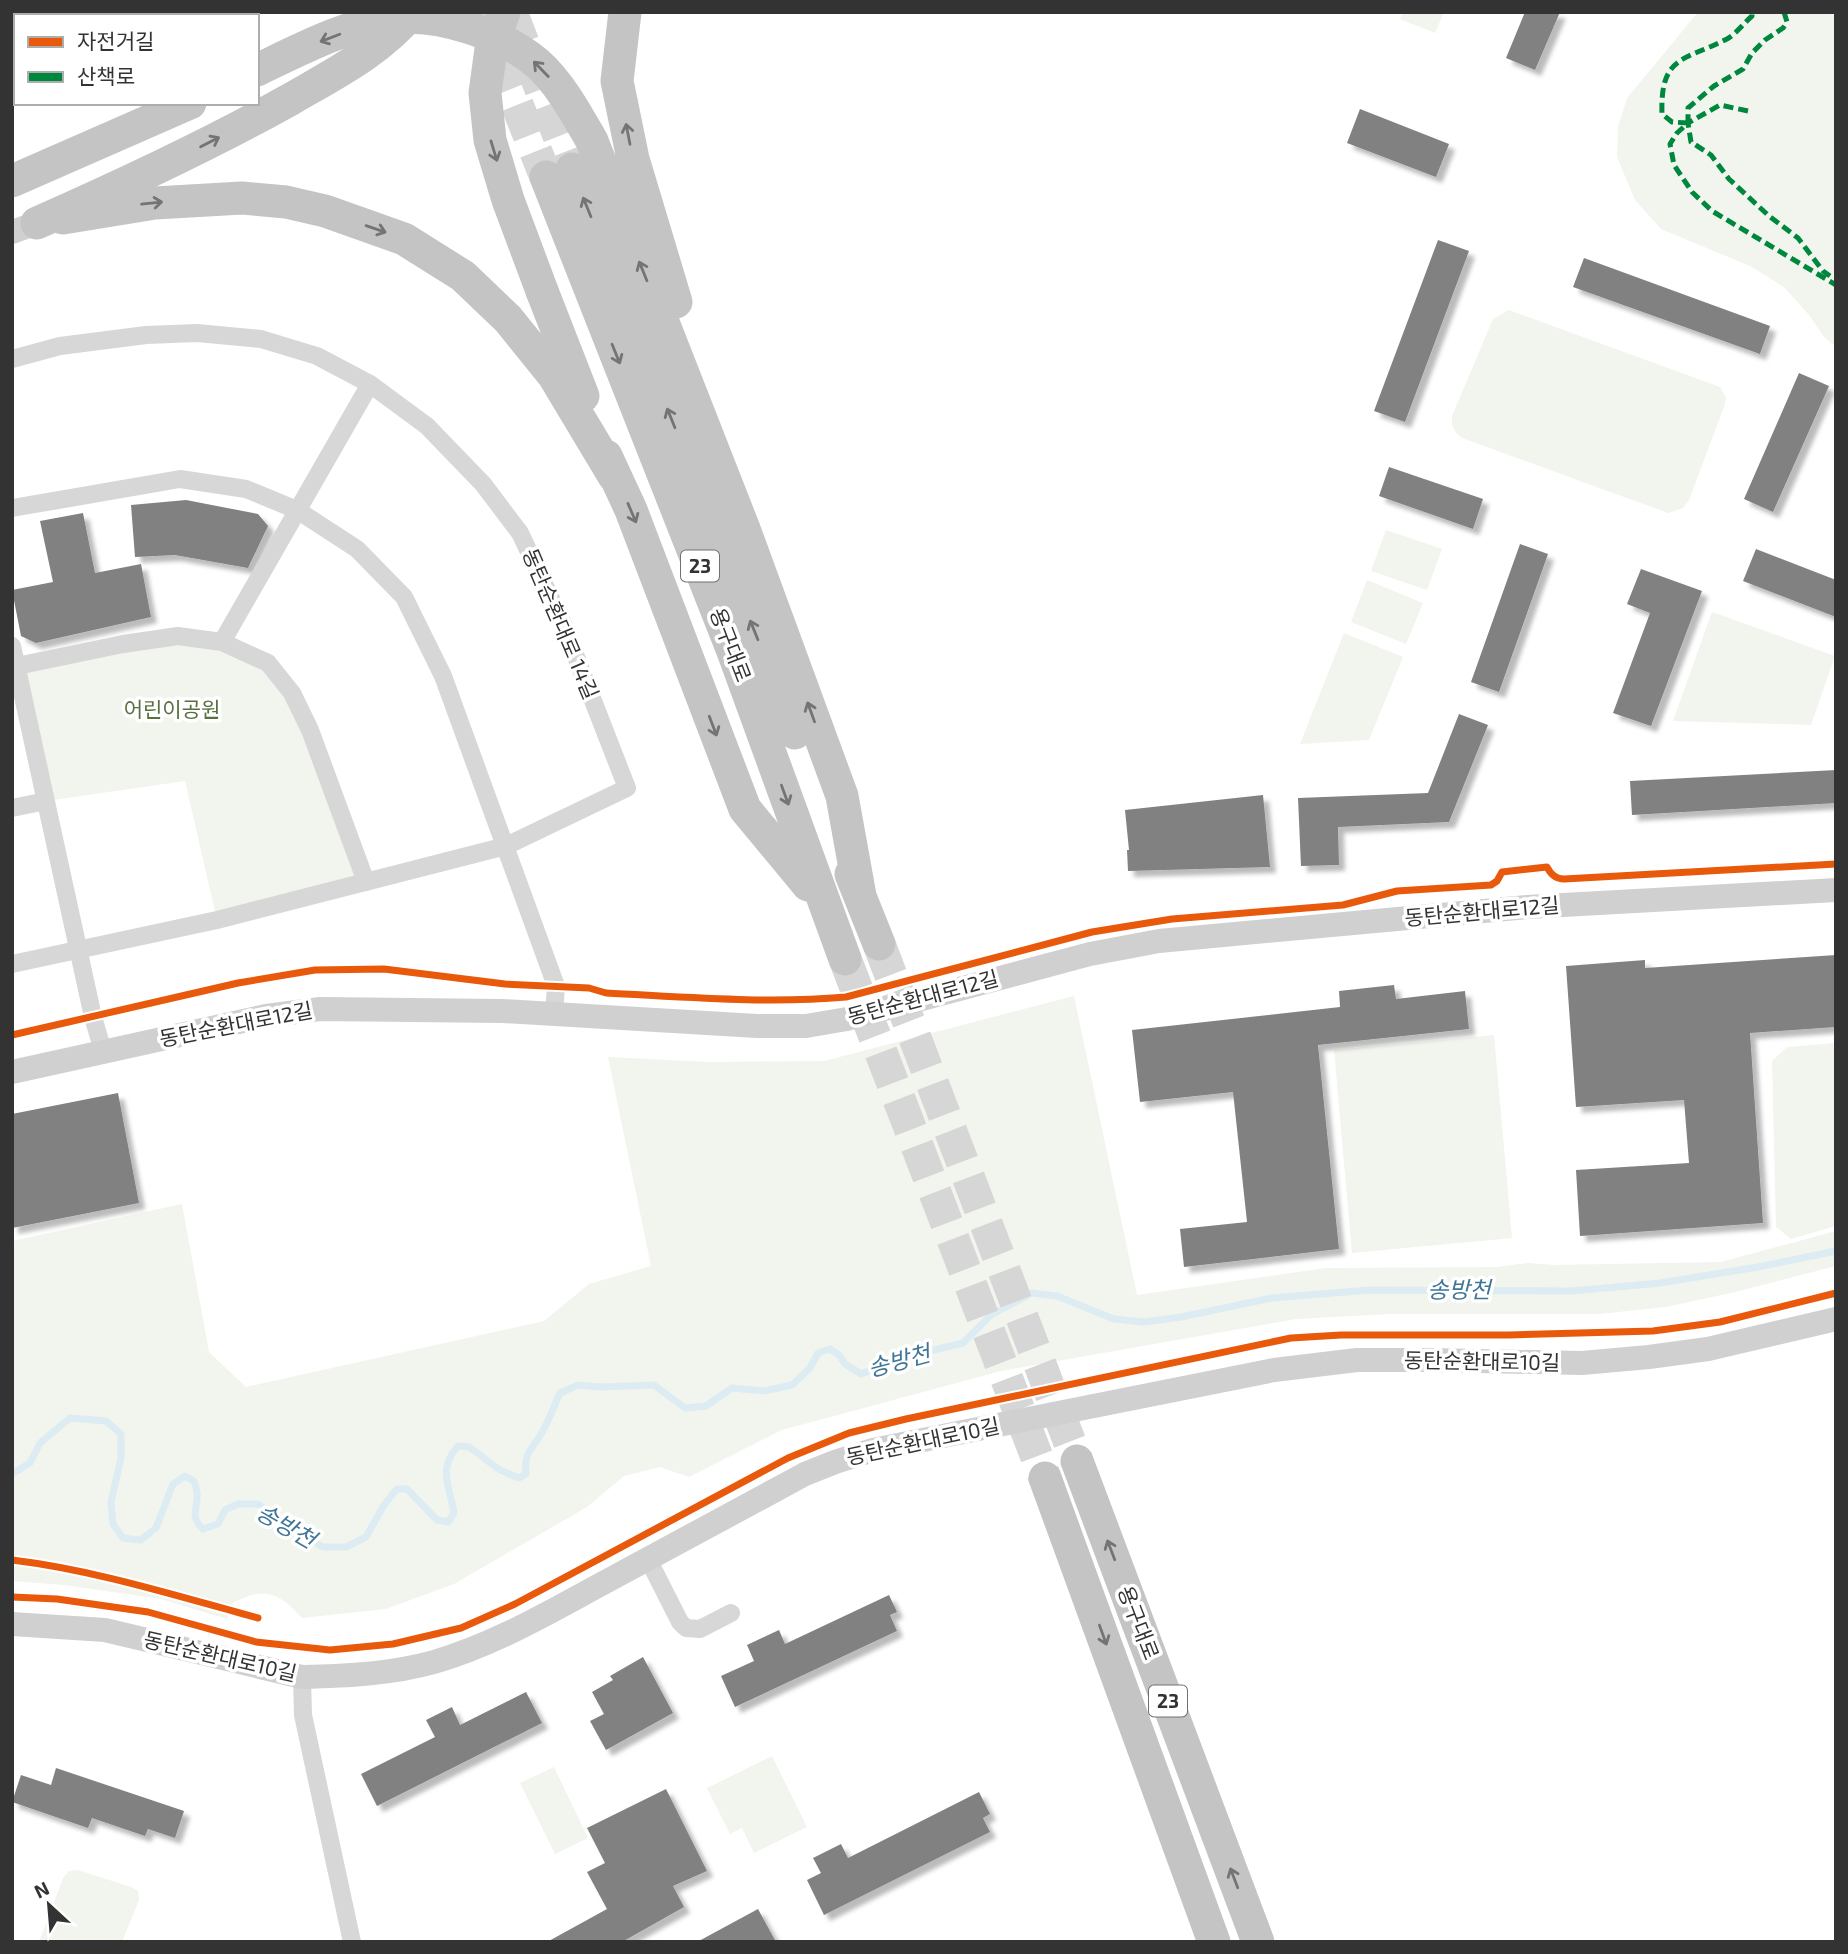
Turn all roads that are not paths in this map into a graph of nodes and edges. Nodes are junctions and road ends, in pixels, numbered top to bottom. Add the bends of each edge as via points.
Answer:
1 (412, 12) edge
2 (503, 12) edge
3 (625, 12) edge
4 (259, 69) edge
5 (136, 105) edge
6 (185, 105) edge
7 (12, 180) edge
8 (25, 228) edge
9 (12, 359) edge
10 (370, 384) junction
11 (614, 476) junction
12 (12, 508) edge
13 (297, 510) junction
14 (744, 528) junction
15 (222, 642) junction
16 (12, 646) edge
17 (14, 666) edge
18 (46, 801) junction
19 (12, 808) edge
20 (506, 846) junction
21 (366, 882) junction
22 (1836, 890) edge
23 (860, 896) junction
24 (824, 903) junction
25 (879, 944) tunnel mouth
26 (78, 950) junction
27 (845, 959) tunnel mouth
28 (12, 964) edge
29 (554, 1014) junction
30 (103, 1051) junction
31 (12, 1072) edge
32 (1836, 1320) edge
33 (1077, 1461) tunnel mouth
34 (1045, 1478) tunnel mouth
35 (648, 1559) junction
36 (731, 1613) dead end
37 (12, 1624) edge
38 (302, 1677) junction
39 (352, 1942) edge
40 (1214, 1942) edge
41 (1258, 1942) edge

8 -> 1 highway, bridge via 149,173 268,112 351,65
2 -> 11 highway, bridge via 491,49 485,93 490,140 508,200
14 -> 3 highway via 633,159 617,81
14 -> 4 highway via 592,141 568,99 537,63 500,40 455,23 397,18 342,33
5 - 7 highway via 72,148
6 - 7 highway
8 -> 11 highway via 155,203 242,198 325,211 404,239 463,276 508,319 554,376
9 - 10 street, 동탄순환대로 14길 via 60,346 197,333 261,339 295,349
10 - 13 street
10 - 20 street, 동탄순환대로 14길 via 427,426 483,484 520,533 564,626 627,788
11 -> 24 highway via 745,809
12 - 13 street via 180,479 246,489
13 - 15 street
13 - 20 street via 357,549 404,597 443,676
23 -> 14 highway via 842,796
15 - 17 street via 178,636
15 - 21 street via 268,663 292,693
16 - 17 street
17 - 18 street
18 - 19 street
18 - 26 street
20 - 21 street, 동탄순환대로 14길
20 - 29 street via 556,986
21 - 26 street, 동탄순환대로 14길
22 - 29 street, 동탄순환대로12길 via 1527,907 1159,941 1090,954 806,1026
23 -> 24 highway, 용구대로 / 23 via 559,173
23 - 25 highway, 용구대로 / 23
24 - 27 highway, 용구대로 / 23
26 - 28 street, 동탄순환대로 14길
26 - 30 street
29 - 30 street, 동탄순환대로12길 via 320,1009
30 - 31 street, 동탄순환대로12길
32 - 35 street, 동탄순환대로10길 via 1708,1349 1582,1363 1357,1360 1274,1370 873,1450 805,1474
41 -> 33 highway, 용구대로 / 23
34 -> 40 highway, 용구대로 / 23
35 - 36 street via 686,1628 700,1629
35 - 38 street, 동탄순환대로10길 via 477,1647 388,1672
37 - 38 street, 동탄순환대로10길 via 105,1630
38 - 39 street via 303,1715

